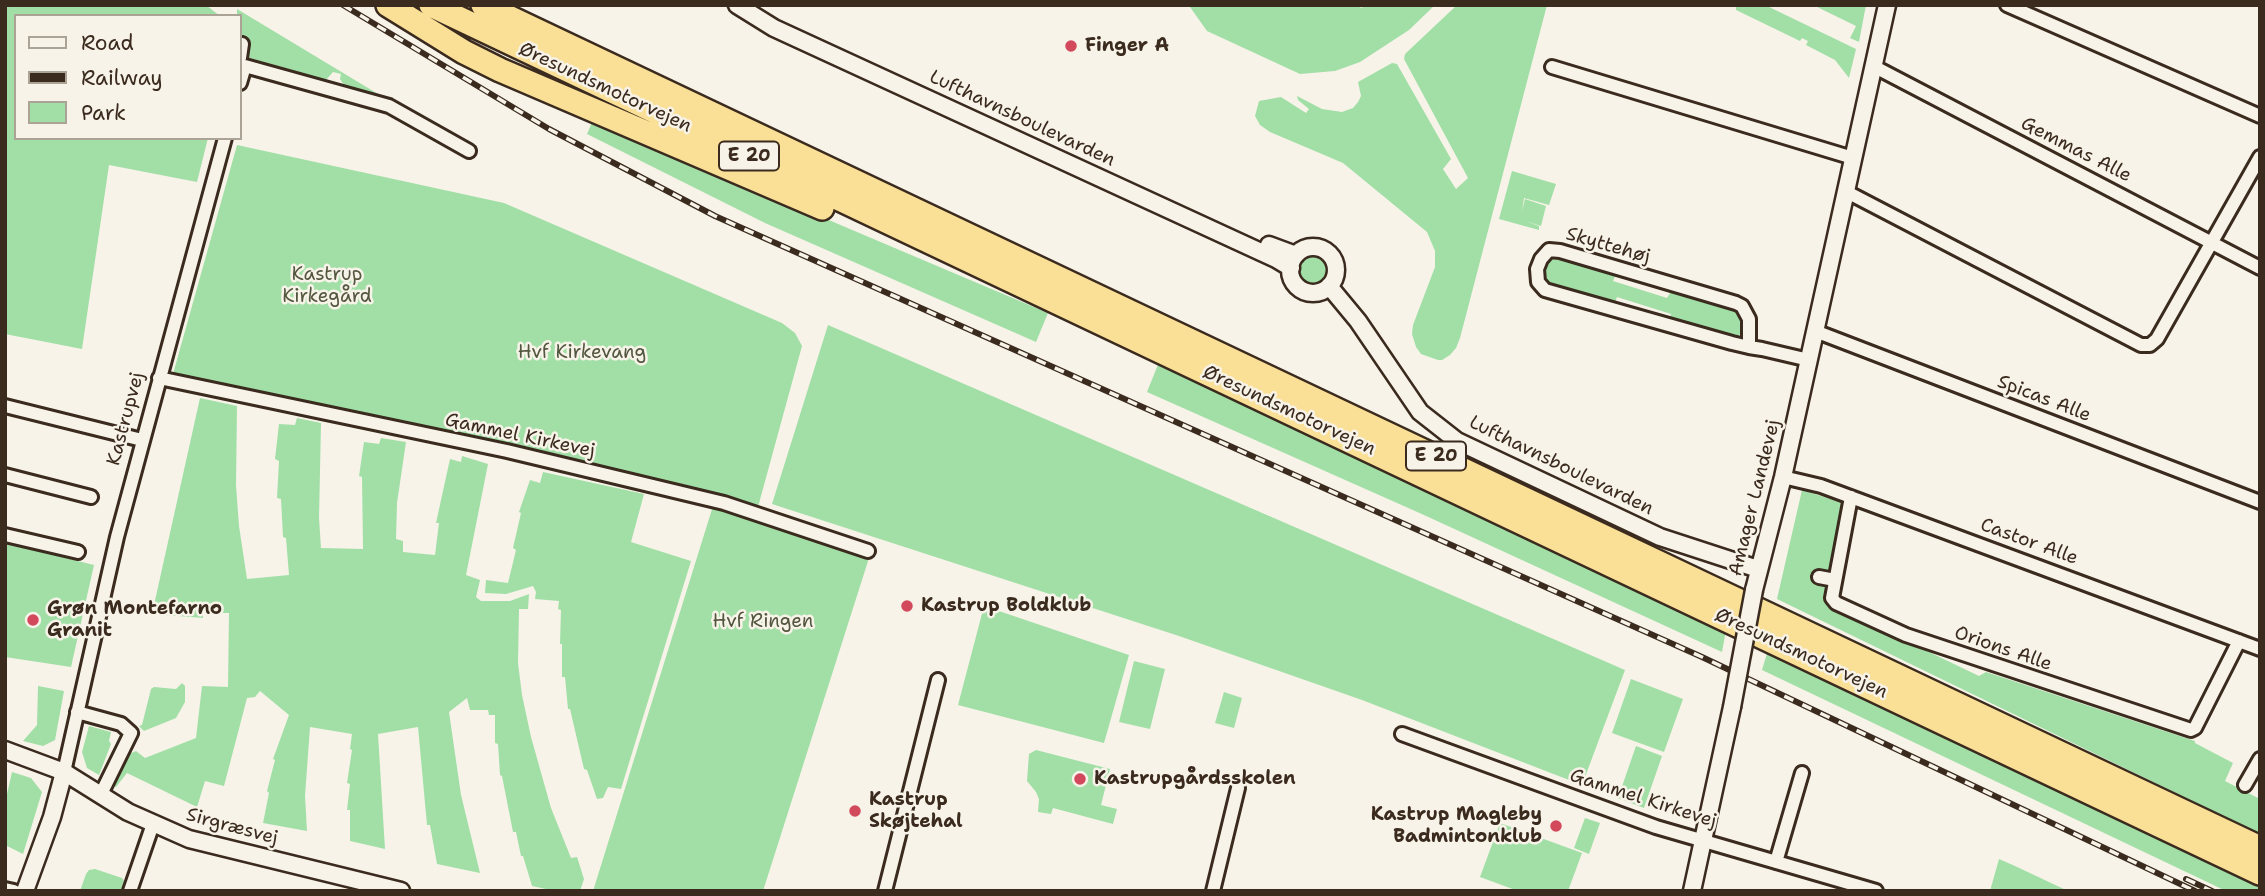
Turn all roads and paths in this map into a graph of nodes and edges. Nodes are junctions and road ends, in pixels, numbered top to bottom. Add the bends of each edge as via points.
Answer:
1 (388, 5) edge
2 (431, 5) edge
3 (483, 5) edge
4 (509, 5) edge
5 (737, 5) edge
6 (752, 5) edge
7 (1887, 5) edge
8 (2007, 5) edge
9 (242, 61) edge
10 (612, 66) junction
11 (1873, 66) junction
12 (1552, 67) dead end
13 (2260, 116) edge
14 (224, 140) edge
15 (470, 151) dead end
16 (2260, 157) edge
17 (1853, 158) junction
18 (1846, 191) junction
19 (2210, 241) junction
20 (1294, 261) junction
21 (2260, 268) edge
22 (1329, 286) junction
23 (1067, 307) junction
24 (1815, 331) junction
25 (1749, 347) junction
26 (1809, 360) junction
27 (159, 378) junction
28 (5, 406) edge
29 (142, 440) junction
30 (5, 475) edge
31 (1783, 477) junction
32 (91, 497) dead end
33 (1852, 497) junction
34 (2260, 502) edge
35 (5, 534) edge
36 (868, 551) dead end
37 (78, 552) dead end
38 (1758, 569) junction
39 (1819, 577) dead end
40 (1835, 580) junction
41 (2239, 641) junction
42 (2260, 649) edge
43 (938, 680) dead end
44 (77, 712) junction
45 (1402, 734) dead end
46 (5, 750) edge
47 (2260, 759) edge
48 (64, 772) junction
49 (1802, 773) dead end
50 (2245, 785) dead end
51 (1238, 788) dead end
52 (100, 796) junction
53 (153, 824) junction
54 (1703, 840) junction
55 (2260, 848) edge
56 (1776, 862) junction
57 (2260, 873) edge
58 (5, 889) edge
59 (14, 891) edge
60 (25, 891) edge
61 (130, 891) edge
62 (401, 891) edge
63 (885, 891) edge
64 (1213, 891) edge
65 (1692, 891) edge
66 (1876, 891) edge

1 - 23 highway via 500,70 1007,286
2 - 23 highway, Øresundsmotorvejen / E 20
3 - 10 highway, Øresundsmotorvejen / E 20
4 - 10 highway
5 - 20 street, Lufthavnsboulevarden via 774,28 1253,248
6 - 20 street, Lufthavnsboulevarden via 1283,251
7 - 11 street, Amager Landevej
8 - 13 street
9 - 15 street via 389,106
10 - 55 highway, Øresundsmotorvejen / E 20
11 - 17 street, Amager Landevej
11 - 19 street, Gemmas Alle
12 - 17 street
14 - 27 street, Kastrupvej
16 - 19 street
17 - 18 street, Amager Landevej
18 - 19 street via 2141,345 2157,339
18 - 24 street, Amager Landevej
19 - 21 street, Gemmas Alle
20 - 22 street via 1293,279 1302,289 1316,292
20 - 22 street via 1302,250 1316,247 1329,253 1336,274
22 - 38 street, Lufthavnsboulevarden via 1420,412 1457,441 1660,537
23 - 57 highway, Øresundsmotorvejen / E 20
24 - 26 street, Amager Landevej
24 - 34 street, Spicas Alle
25 - 25 street, Skyttehøj via 1545,290 1538,282 1541,259 1549,250 1560,251 1736,303 1749,319
25 - 26 street, Skyttehøj
26 - 31 street, Amager Landevej
27 - 29 street, Kastrupvej
27 - 36 street, Gammel Kirkevej via 507,451 724,503
28 - 29 street
29 - 44 street, Kastrupvej
30 - 32 street
31 - 33 street, Castor Alle
31 - 38 street, Amager Landevej
33 - 40 street
33 - 41 street, Castor Alle
35 - 37 street
38 - 54 street, Amager Landevej, bridge
39 - 40 street
40 - 41 street, Orions Alle via 1832,598 1836,603 1906,635 2184,730 2195,728
41 - 42 street, Castor Alle
43 - 63 street
44 - 48 street, Kastrupvej
44 - 52 street via 121,724 131,733
45 - 54 street, Gammel Kirkevej
46 - 48 street, Sirgræsvej
47 - 50 street
48 - 52 street, Sirgræsvej
48 - 60 street, Kastrupvej
49 - 56 street
51 - 64 street
52 - 53 street, Sirgræsvej
53 - 61 street
53 - 62 street, Sirgræsvej via 207,844
54 - 56 street, Gammel Kirkevej
54 - 65 street, Amager Landevej
56 - 66 street, Gammel Kirkevej
58 - 59 street

